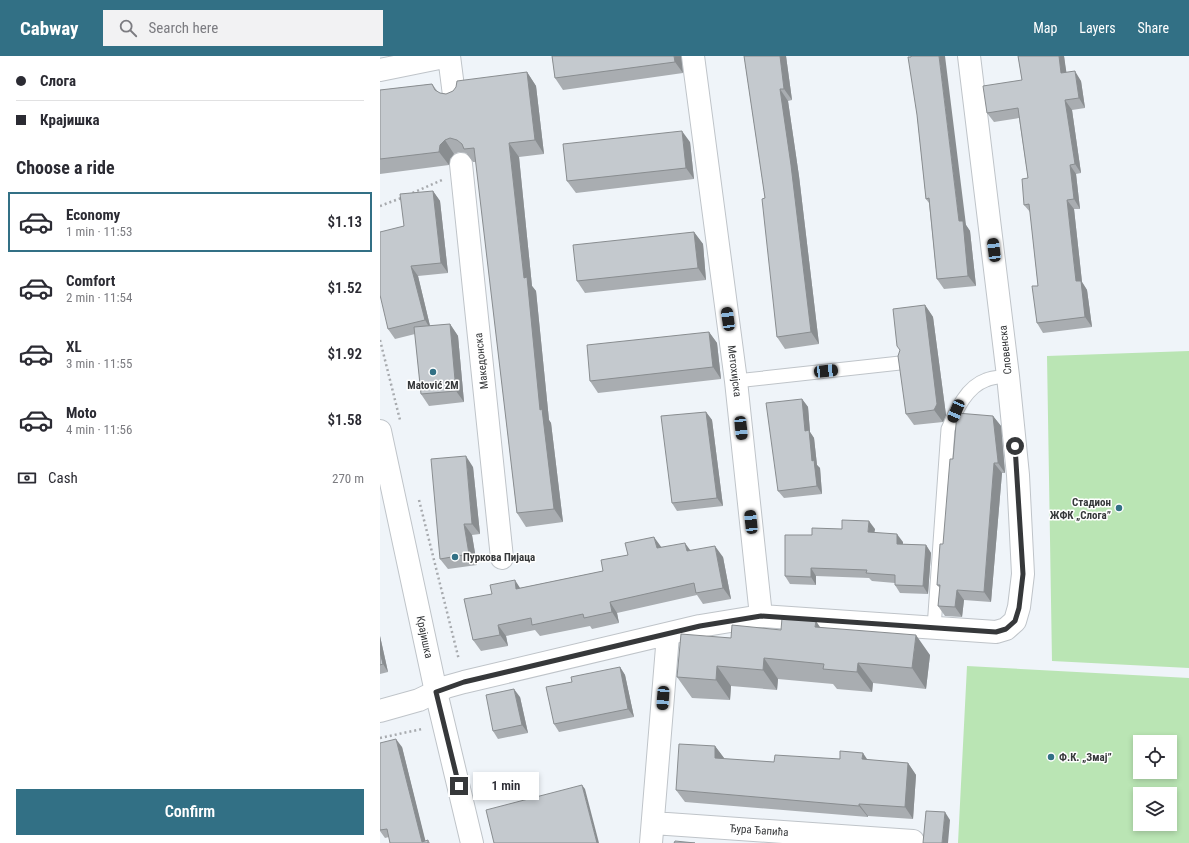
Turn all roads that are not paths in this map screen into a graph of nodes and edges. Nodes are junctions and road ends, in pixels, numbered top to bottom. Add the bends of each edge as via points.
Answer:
1 (449, 56) edge
2 (693, 56) edge
3 (969, 56) edge
4 (380, 70) edge
5 (454, 95) edge
6 (461, 171) road end
7 (900, 363) edge
8 (1008, 376) junction
9 (736, 381) junction
10 (380, 431) edge
11 (502, 558) dead end
12 (761, 616) junction
13 (934, 628) junction
14 (668, 635) junction
15 (436, 692) junction
16 (380, 711) edge
17 (652, 833) edge
18 (912, 841) dead end
19 (472, 843) edge

1 - 4 street
1 - 5 street
2 - 9 street, Метохијска
3 - 8 street, Словенска
6 - 11 street, Македонска
7 - 9 lane
8 - 13 lane via 986,380 974,387 956,411 948,429
8 - 13 street, Словенска via 1018,475 1023,574 1019,608 1015,621 1006,629 996,632
9 - 12 street, Метохијска
10 - 15 street, Крајишка
12 - 13 street
12 - 14 street via 700,626
14 - 15 street via 464,682
14 - 17 street
15 - 16 street via 419,700
15 - 19 street, Крајишка
17 - 18 street, Ђура Ђапића

